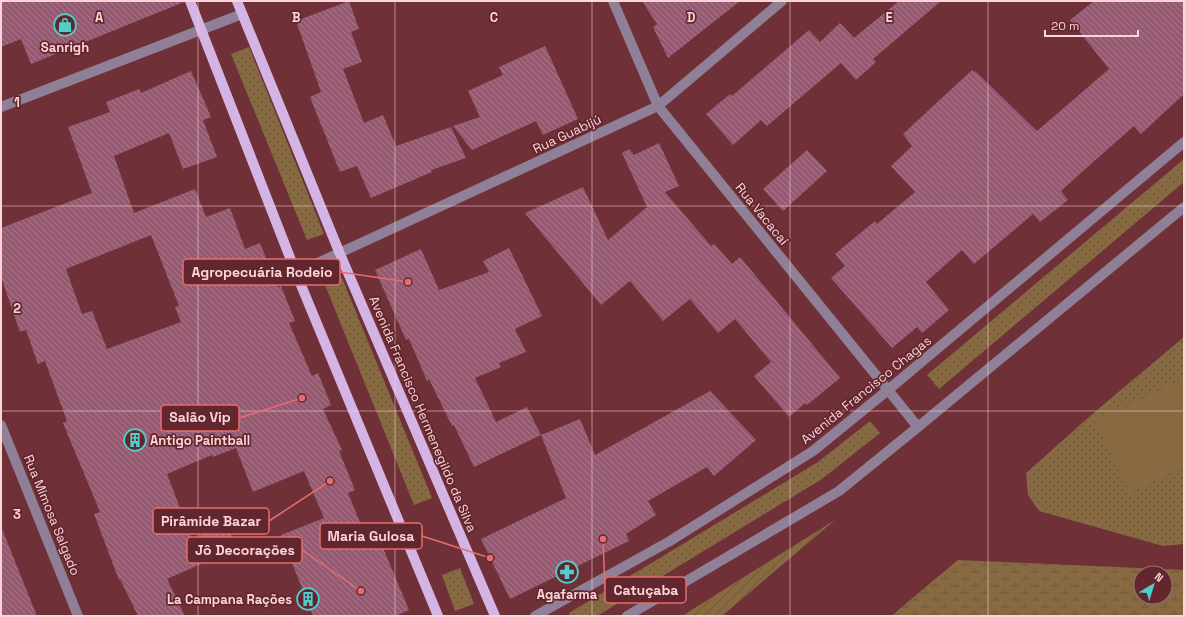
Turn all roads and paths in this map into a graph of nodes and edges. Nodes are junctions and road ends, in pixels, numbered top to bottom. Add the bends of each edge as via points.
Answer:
1 (190, 1) edge
2 (237, 1) edge
3 (613, 1) edge
4 (782, 1) edge
5 (242, 14) junction
6 (201, 30) junction
7 (658, 106) junction
8 (1, 107) edge
9 (1184, 142) edge
10 (1184, 207) edge
11 (340, 254) junction
12 (296, 273) junction
13 (888, 390) junction
14 (1, 425) edge
15 (918, 427) junction
16 (78, 616) edge
17 (438, 616) edge
18 (496, 616) edge
19 (535, 616) edge
20 (627, 616) edge

1 - 6 main road
2 - 5 main road, Avenida Francisco Hermenegildo da Silva
3 - 7 street, Rua Vacacaí
4 - 7 street, Rua Guabijú
5 - 6 street
5 - 11 main road, Avenida Francisco Hermenegildo da Silva
6 - 8 street
6 - 12 main road
7 - 11 street, Rua Guabijú
7 - 13 street, Rua Vacacaí
9 - 13 street, Avenida Francisco Chagas
10 - 15 street
11 - 12 street, Rua Guabijú
11 - 18 main road, Avenida Francisco Hermenegildo da Silva
12 - 17 main road
13 - 15 street, Rua Vacacaí
13 - 19 street, Avenida Francisco Chagas via 813,452 670,541
14 - 16 street, Rua Mimosa Salgado
15 - 20 street via 839,491

